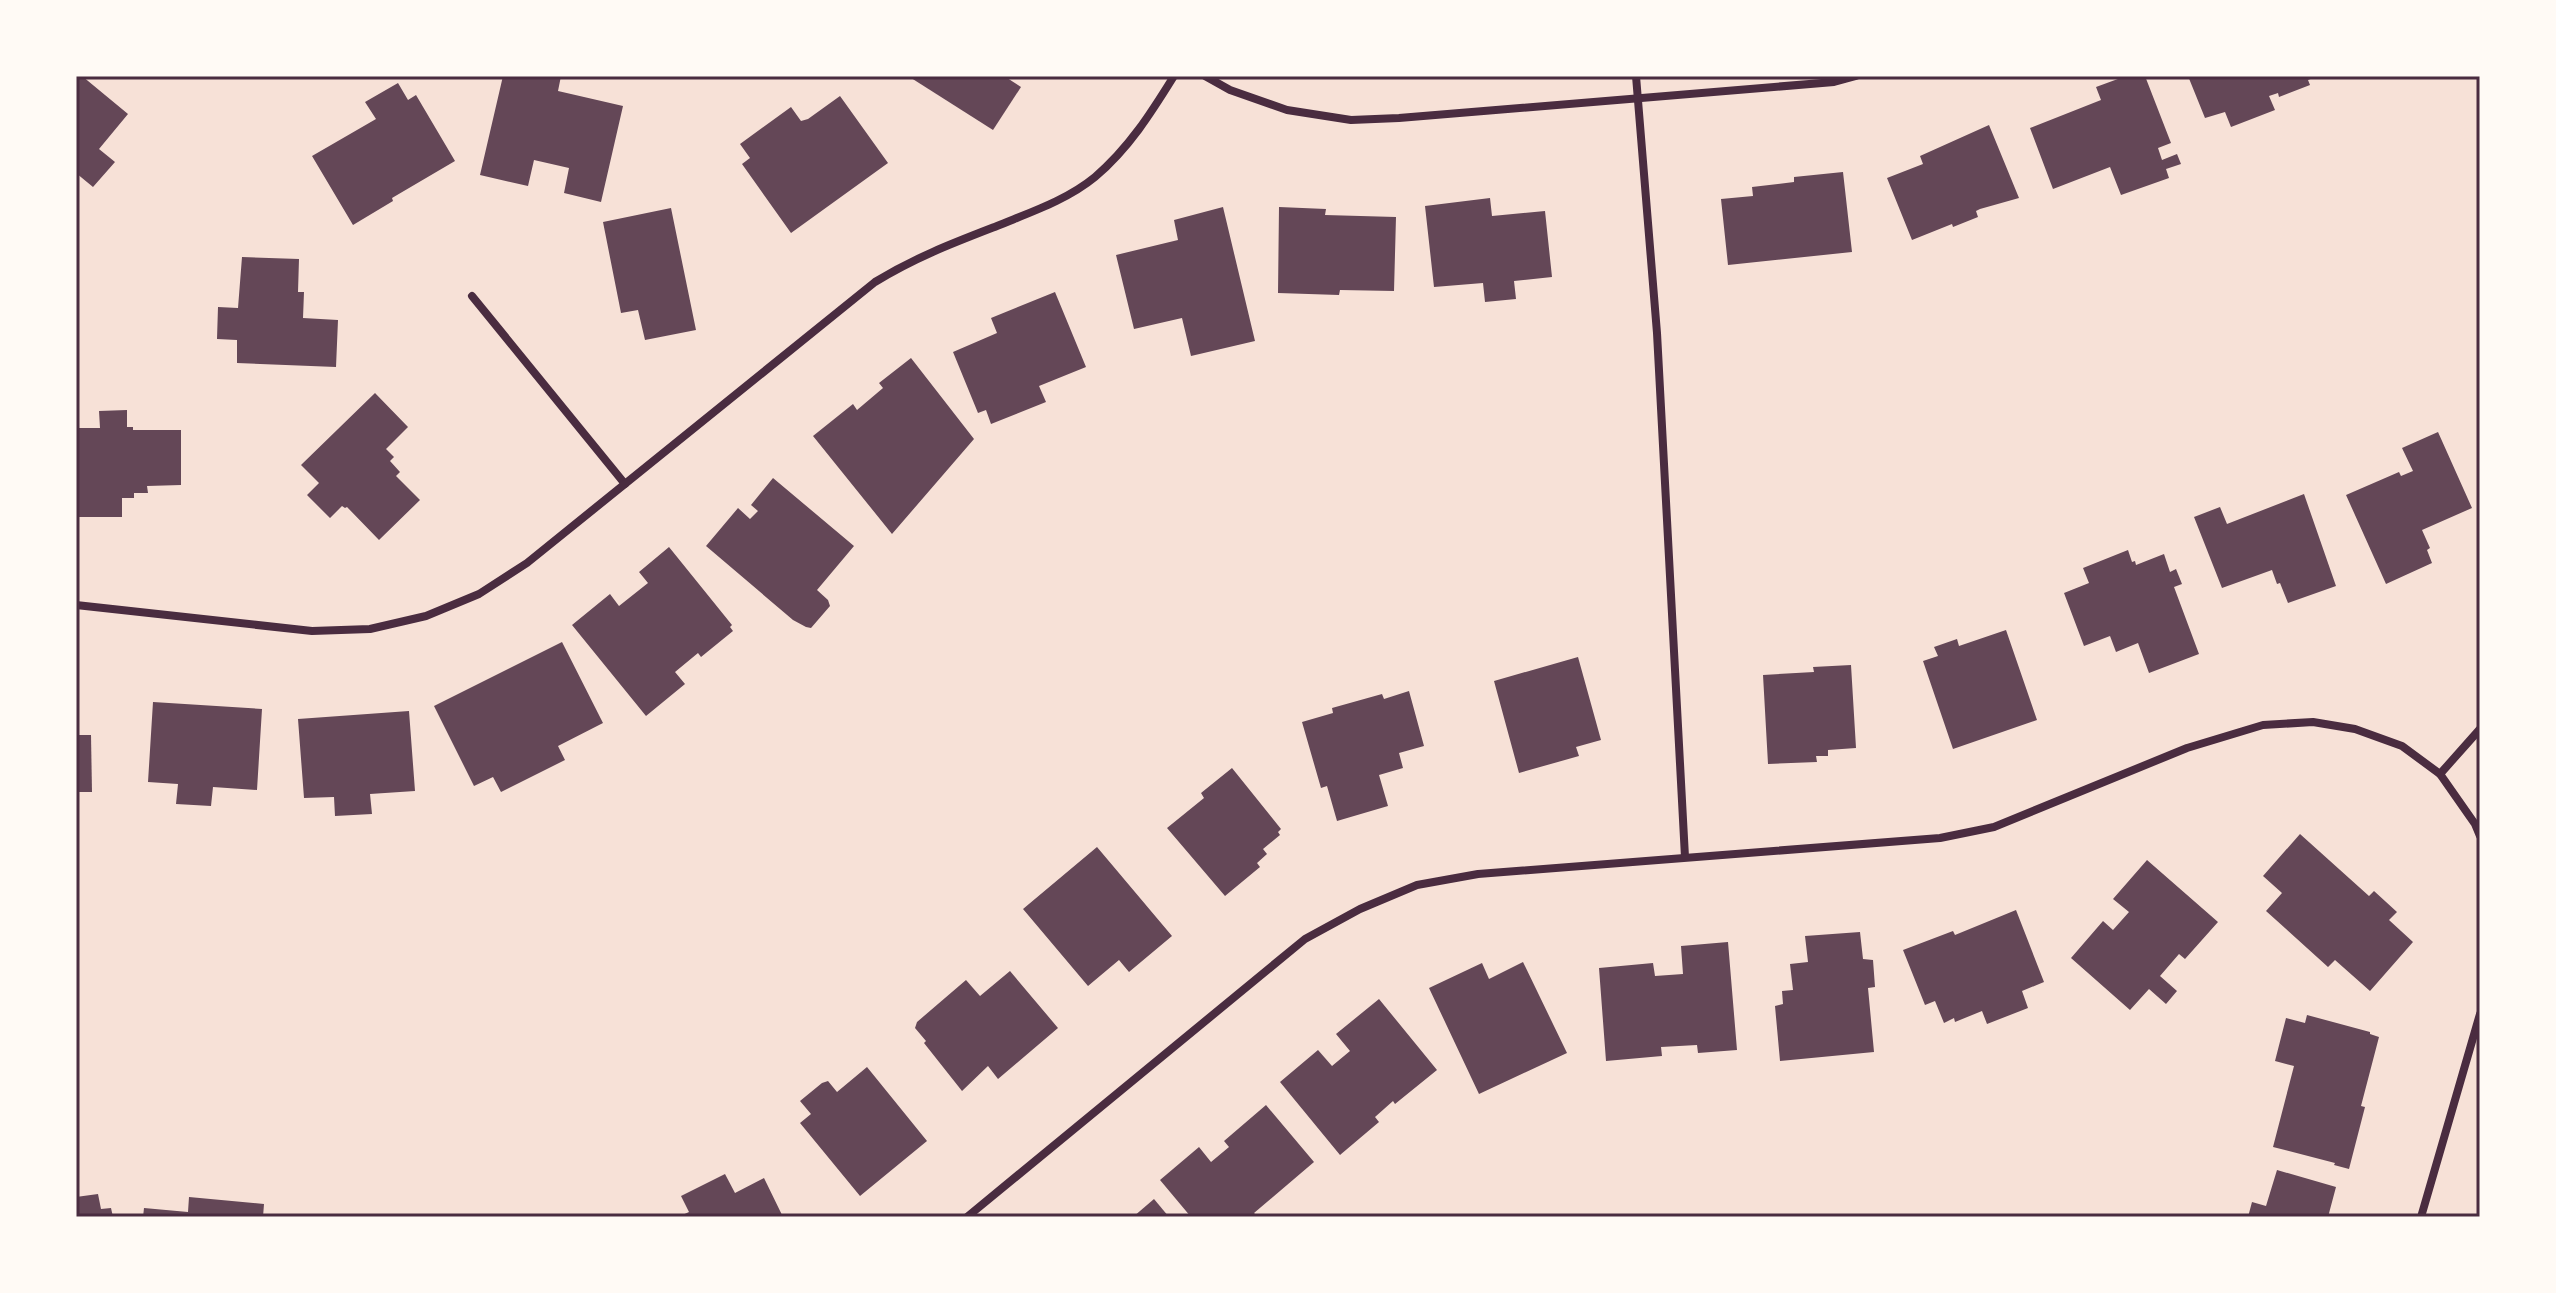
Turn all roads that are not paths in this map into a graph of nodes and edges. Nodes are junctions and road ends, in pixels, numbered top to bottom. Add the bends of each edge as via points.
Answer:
1 (1174, 76) edge
2 (1205, 76) edge
3 (1636, 76) edge
4 (1856, 76) edge
5 (1638, 99) junction
6 (472, 296) dead end
7 (625, 484) junction
8 (76, 605) edge
9 (2480, 729) edge
10 (2440, 774) junction
11 (2480, 836) edge
12 (1685, 857) junction
13 (2480, 1014) edge
14 (967, 1217) edge
15 (2421, 1217) edge

1 - 7 street via 1126,148 1094,178 1057,202 914,258 875,282
2 - 5 street via 1287,110 1351,120
3 - 5 street
4 - 5 street
5 - 12 street via 1657,333
6 - 7 street
7 - 8 street via 527,563 479,594 426,616 370,629 312,631
9 - 10 street
10 - 11 street
10 - 12 street via 2402,746 2355,729 2313,722 2263,725 2187,748 1994,827 1940,838
12 - 14 street via 1478,874 1417,885 1360,909 1305,939
13 - 15 street

